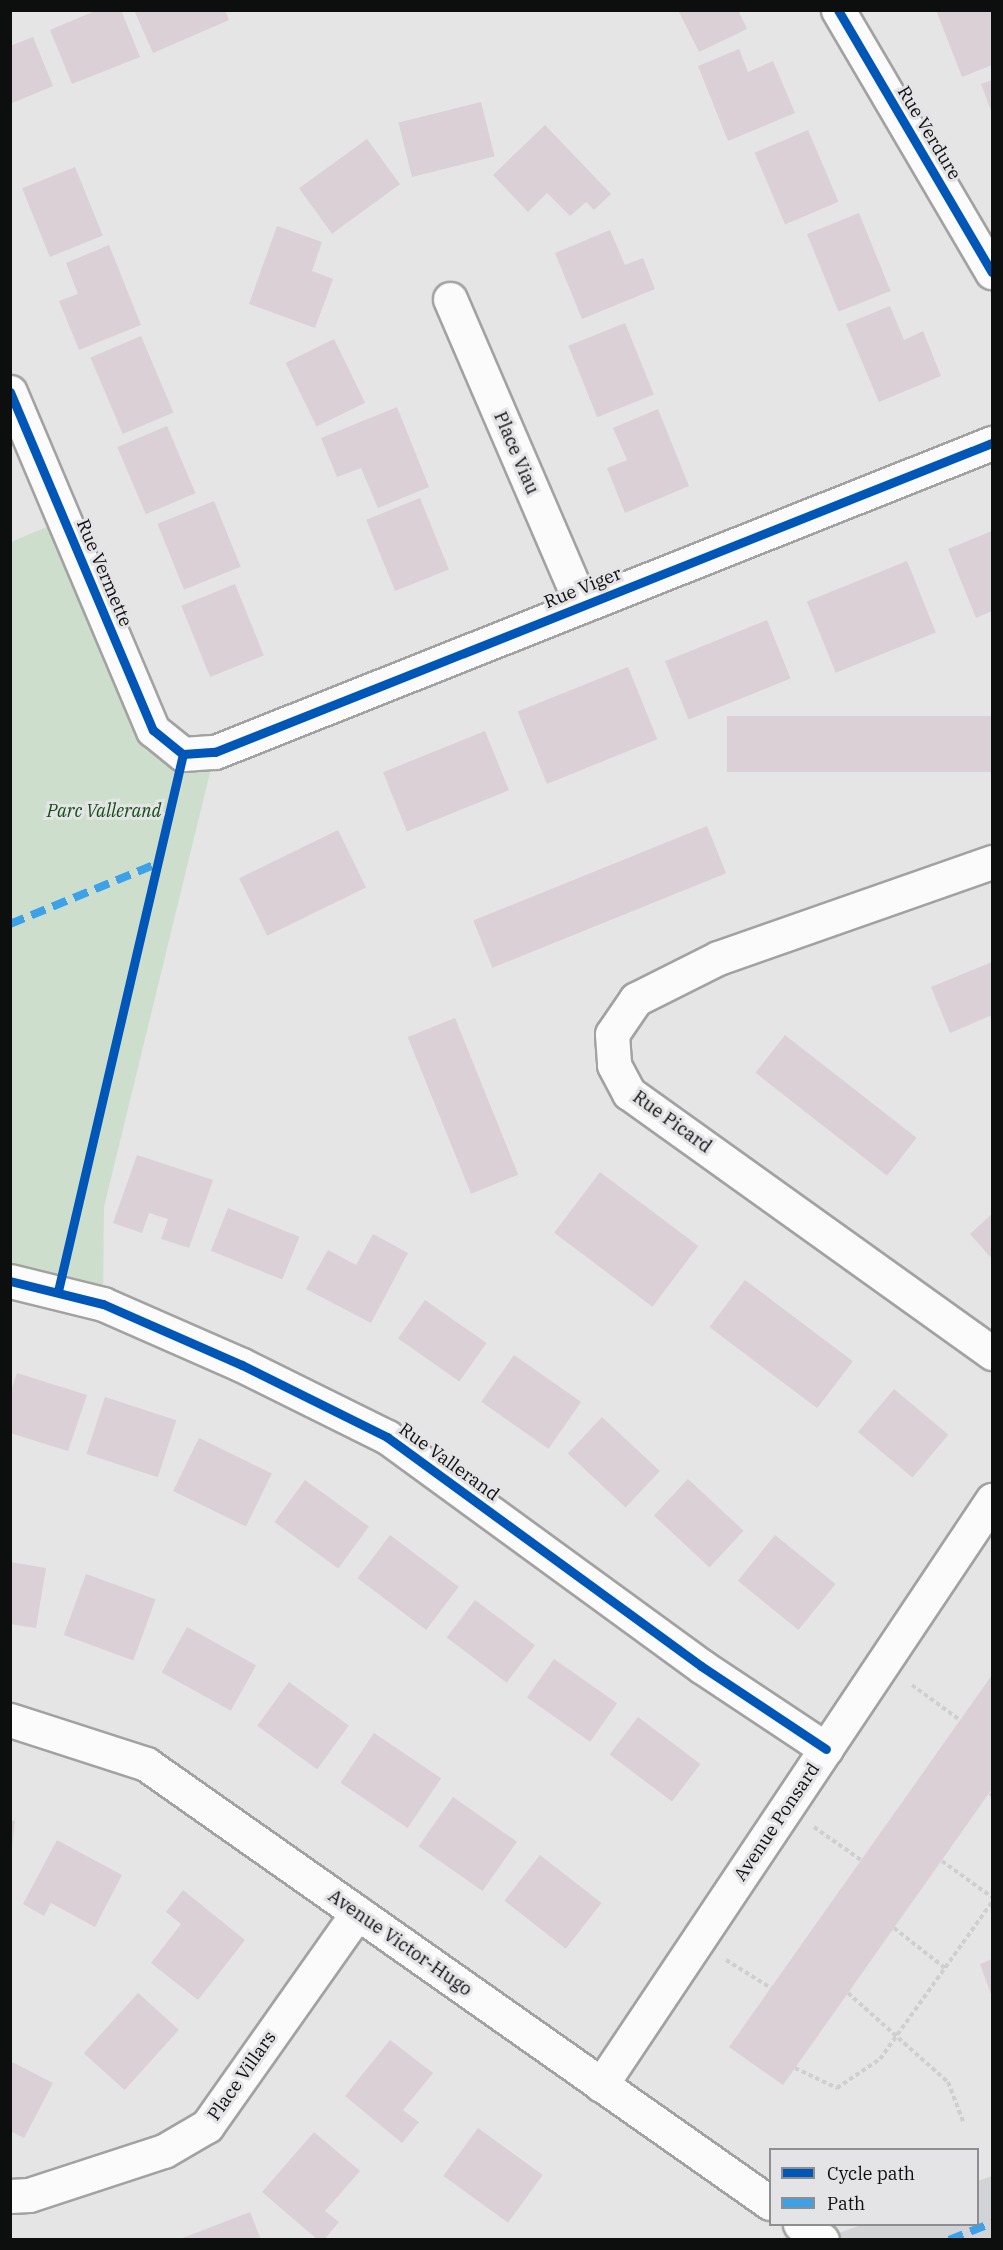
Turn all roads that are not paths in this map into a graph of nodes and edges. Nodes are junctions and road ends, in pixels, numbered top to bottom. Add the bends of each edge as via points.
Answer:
1 (838, 10) edge
2 (993, 272) edge
3 (450, 299) dead end
4 (10, 392) edge
5 (993, 443) edge
6 (582, 606) junction
7 (183, 754) joint
8 (993, 862) edge
9 (10, 1281) edge
10 (993, 1353) edge
11 (993, 1500) edge
12 (10, 1720) edge
13 (826, 1749) junction
14 (357, 1912) junction
15 (602, 2085) junction
16 (10, 2196) edge
17 (769, 2203) edge
18 (803, 2226) edge
19 (822, 2240) edge

1 - 2 street, Rue Verdure
3 - 6 street, Place Viau
4 - 7 street, Rue Vermette via 153,730
5 - 6 street, Rue Viger
6 - 7 street, Rue Viger via 215,752
8 - 10 street, Rue Picard via 718,958 636,999 612,1034 614,1065 629,1093
9 - 13 street, Rue Vallerand via 103,1304 242,1365 387,1437 701,1666
11 - 13 street, Avenue Ponsard
12 - 14 street, Avenue Victor-Hugo via 146,1764
13 - 15 street, Avenue Ponsard
14 - 15 street, Avenue Victor-Hugo
14 - 16 street, Place Villars via 207,2126 164,2151 29,2196
15 - 17 street, Avenue Victor-Hugo
18 - 19 street

